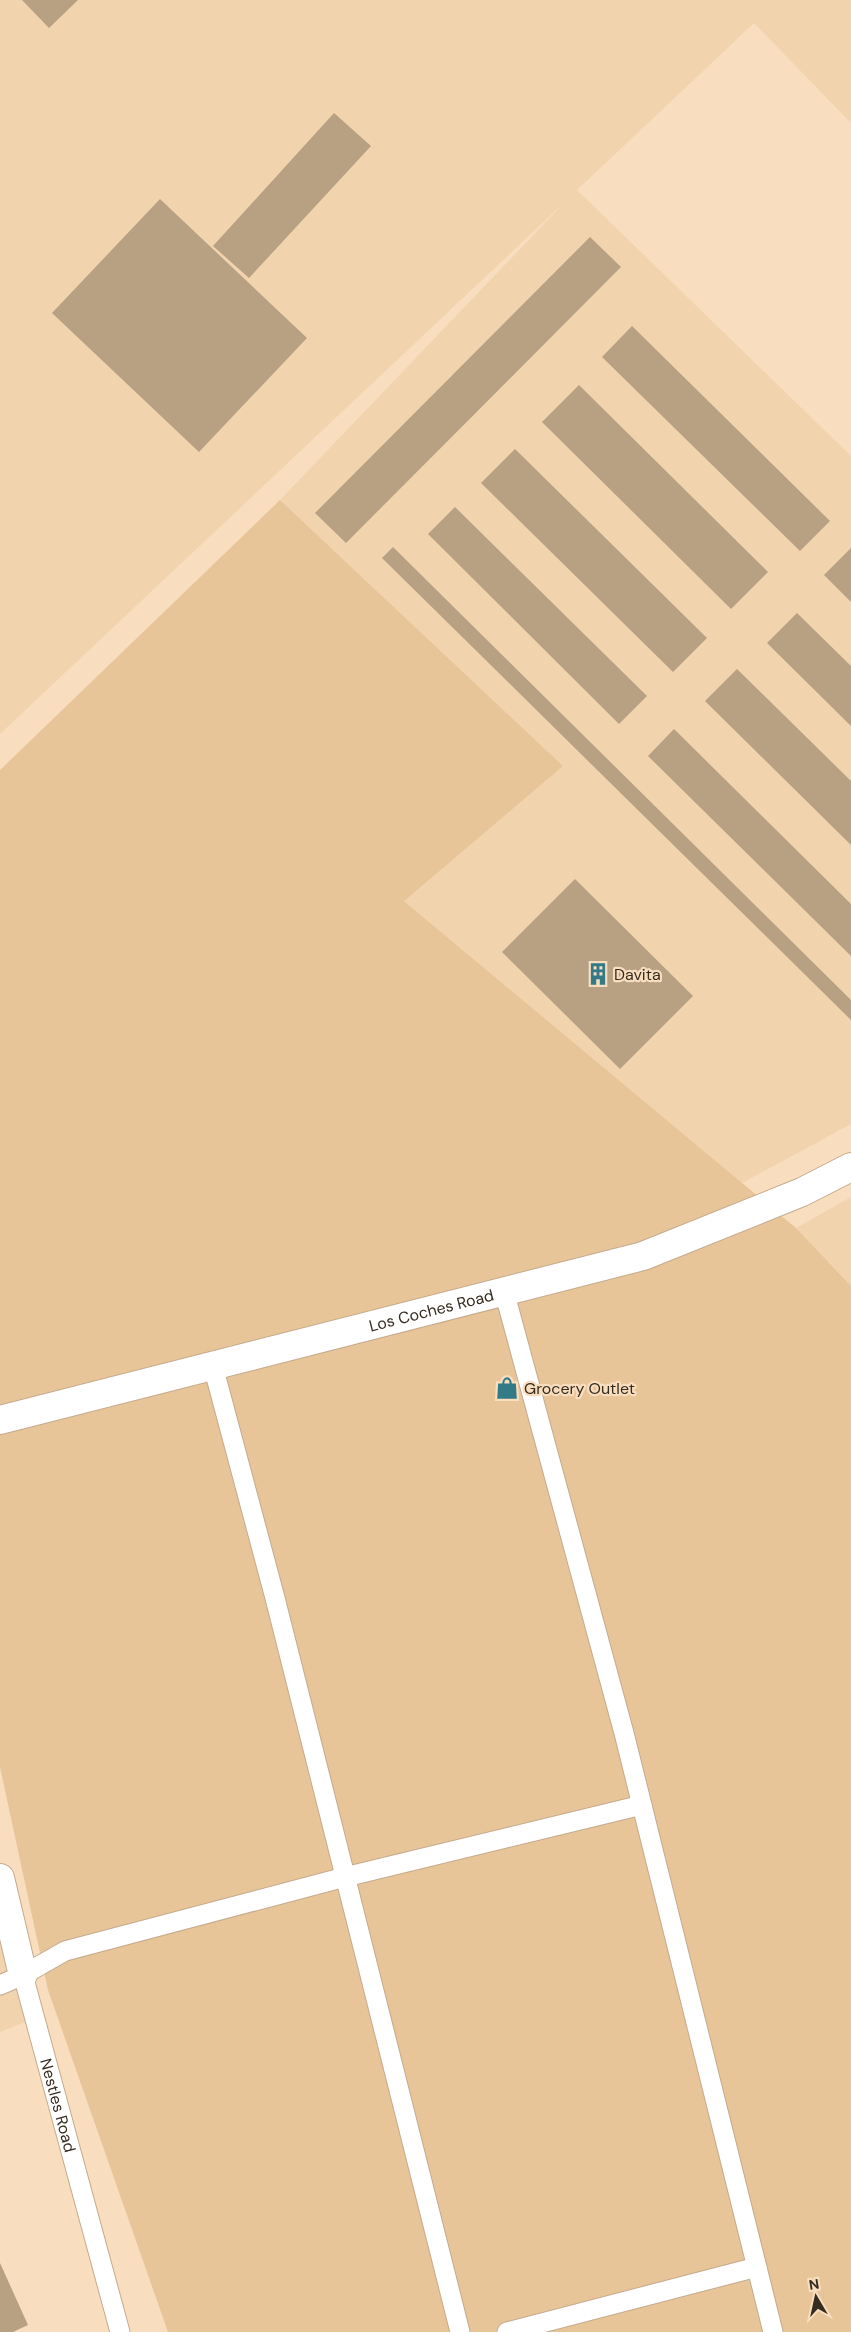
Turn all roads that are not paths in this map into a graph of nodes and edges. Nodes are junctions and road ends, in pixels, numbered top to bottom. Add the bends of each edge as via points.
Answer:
1 (849, 1174) edge
2 (504, 1291) junction
3 (213, 1366) junction
4 (0, 1420) edge
5 (642, 1805) junction
6 (345, 1877) junction
7 (0, 1878) edge
8 (12, 1980) edge
9 (756, 2267) junction
10 (120, 2332) edge
11 (460, 2332) edge
12 (507, 2332) edge
13 (773, 2332) edge

1 - 2 street, Los Coches Road via 643,1256
2 - 3 street, Los Coches Road
2 - 5 lane
3 - 4 street, Los Coches Road
3 - 6 lane
5 - 6 lane
5 - 9 lane
6 - 8 lane via 65,1951
6 - 11 lane
7 - 8 street, Nestles Road
8 - 10 lane, Nestles Road
9 - 12 lane
9 - 13 lane

